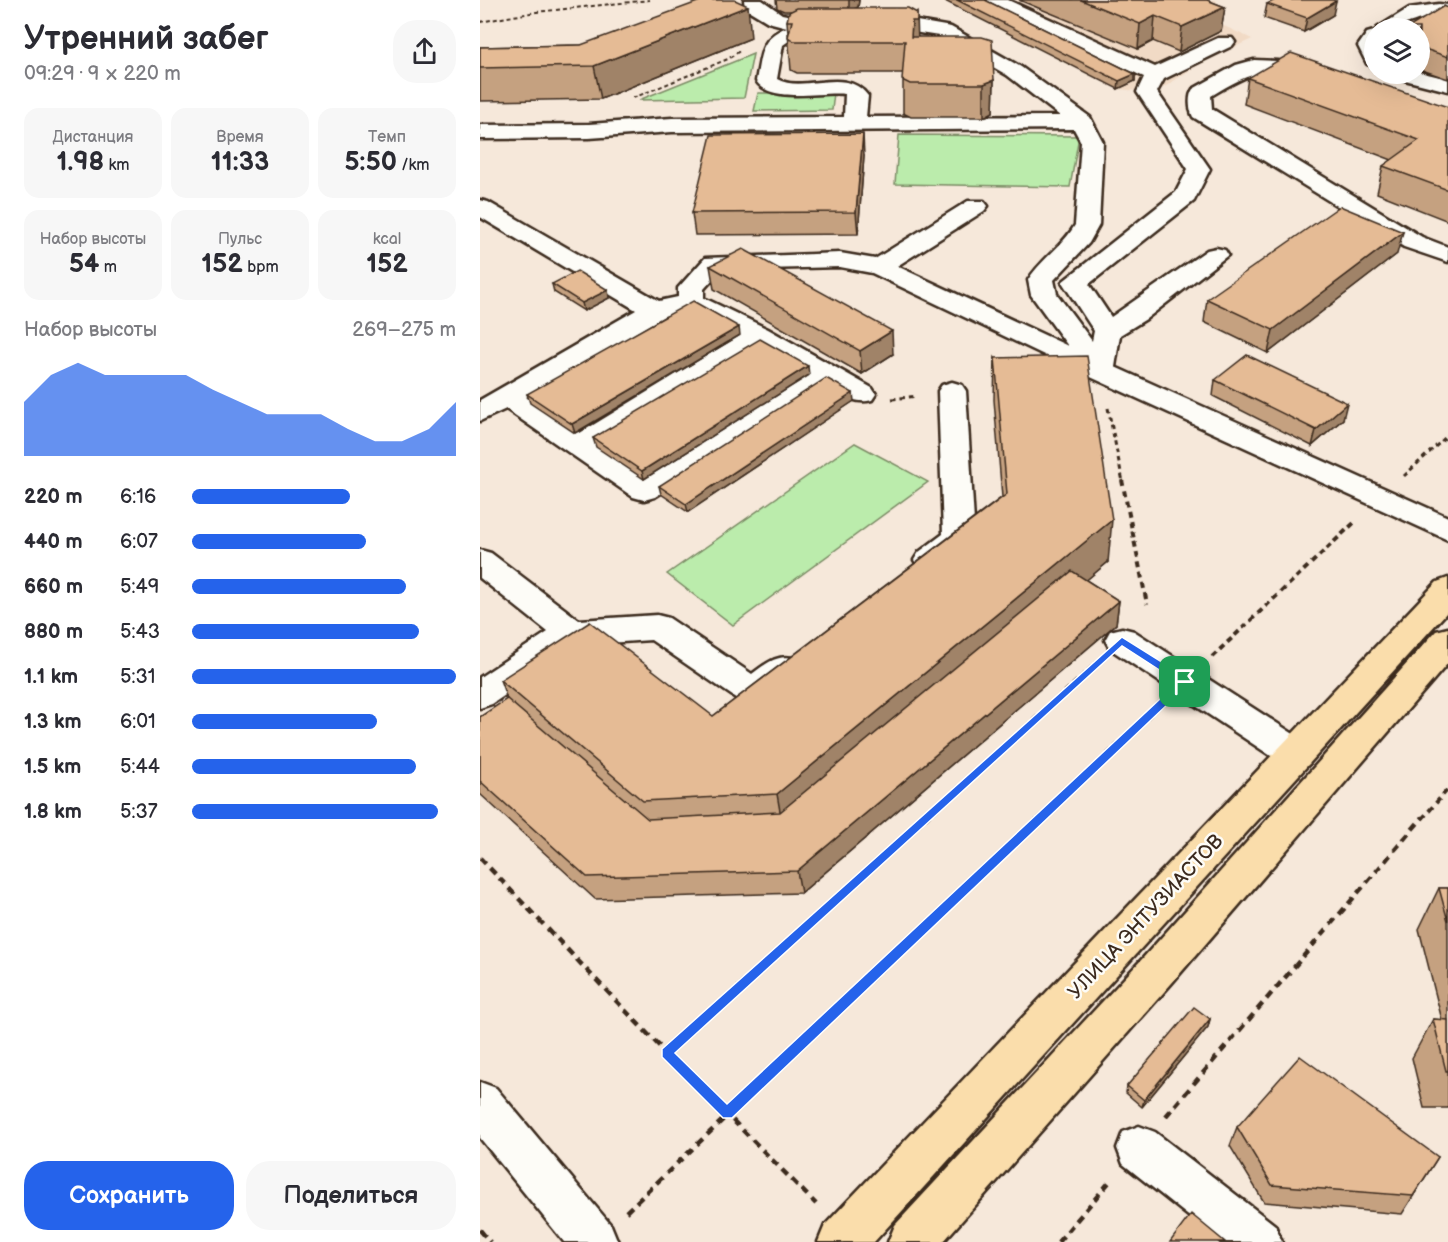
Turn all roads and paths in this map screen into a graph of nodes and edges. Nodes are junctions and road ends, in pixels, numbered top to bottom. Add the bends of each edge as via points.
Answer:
1 (650, 0) edge
2 (753, 0) edge
3 (890, 0) edge
4 (993, 0) edge
5 (1448, 11) edge
6 (1404, 18) edge
7 (480, 22) edge
8 (812, 24) junction
9 (888, 24) junction
10 (1225, 42) dead end
11 (744, 48) edge
12 (1155, 75) junction
13 (1430, 80) edge
14 (1329, 84) edge
15 (1448, 85) edge
16 (627, 101) dead end
17 (1082, 122) junction
18 (854, 124) junction
19 (480, 132) edge
20 (976, 206) dead end
21 (481, 209) edge
22 (1216, 255) dead end
23 (1448, 255) edge
24 (879, 267) junction
25 (691, 302) junction
26 (655, 310) junction
27 (1107, 331) junction
28 (759, 335) junction
29 (827, 374) junction
30 (1109, 376) junction
31 (952, 391) joint
32 (862, 394) dead end
33 (508, 397) junction
34 (889, 400) dead end
35 (480, 412) edge
36 (1448, 435) edge
37 (579, 446) junction
38 (1379, 499) junction
39 (1448, 529) edge
40 (480, 561) edge
41 (903, 580) edge
42 (1448, 590) edge
43 (1147, 604) dead end
44 (572, 633) junction
45 (1122, 640) joint
46 (1448, 640) edge
47 (808, 650) edge
48 (1185, 682) junction
49 (480, 695) edge
50 (1296, 754) junction
51 (1448, 789) edge
52 (480, 858) edge
53 (666, 1053) junction
54 (480, 1103) edge
55 (727, 1113) junction
56 (1139, 1148) junction
57 (819, 1206) dead end
58 (608, 1229) edge
59 (480, 1230) edge
60 (490, 1242) edge
61 (842, 1242) edge
62 (912, 1242) edge
63 (1058, 1242) edge
64 (1258, 1242) edge

1 - 7 path
2 - 8 street via 754,7 775,18
3 - 9 street
4 - 12 street
5 - 6 street via 1416,11
8 - 9 street
8 - 18 street via 774,43 766,81 774,86 852,90 857,96
9 - 17 street via 944,31 1006,65
10 - 12 street
11 - 16 path via 728,59
12 - 27 street via 1147,92 1199,169 1186,196 1075,282
13 - 15 street
14 - 23 street via 1276,64 1248,66 1200,93 1201,112 1413,242
17 - 18 street
17 - 30 street via 1092,142 1087,225 1080,238 1045,273 1041,288
18 - 19 street
20 - 24 street
21 - 26 street
22 - 27 street
24 - 25 street via 840,260 714,263 691,288
24 - 30 street
25 - 26 street
25 - 28 street
26 - 33 street
27 - 30 street
28 - 29 street
28 - 37 street
29 - 32 street
29 - 37 street via 645,490
30 - 38 street
30 - 43 path via 1104,388
31 - 34 path
31 - 41 street via 959,538
33 - 35 street
33 - 37 street
36 - 38 path
38 - 39 street
38 - 48 path
40 - 44 street
42 - 50 main road, УЛИЦА ЭНТУЗИАСТОВ
44 - 47 street via 657,627 752,692
44 - 49 street
45 - 48 street
45 - 53 path
46 - 62 main road via 1157,972
48 - 50 street
48 - 55 path
50 - 61 main road, УЛИЦА ЭНТУЗИАСТОВ
51 - 56 path
52 - 53 path
53 - 55 path
54 - 58 street
55 - 57 path
55 - 58 path
56 - 63 path
56 - 64 street
59 - 60 path

